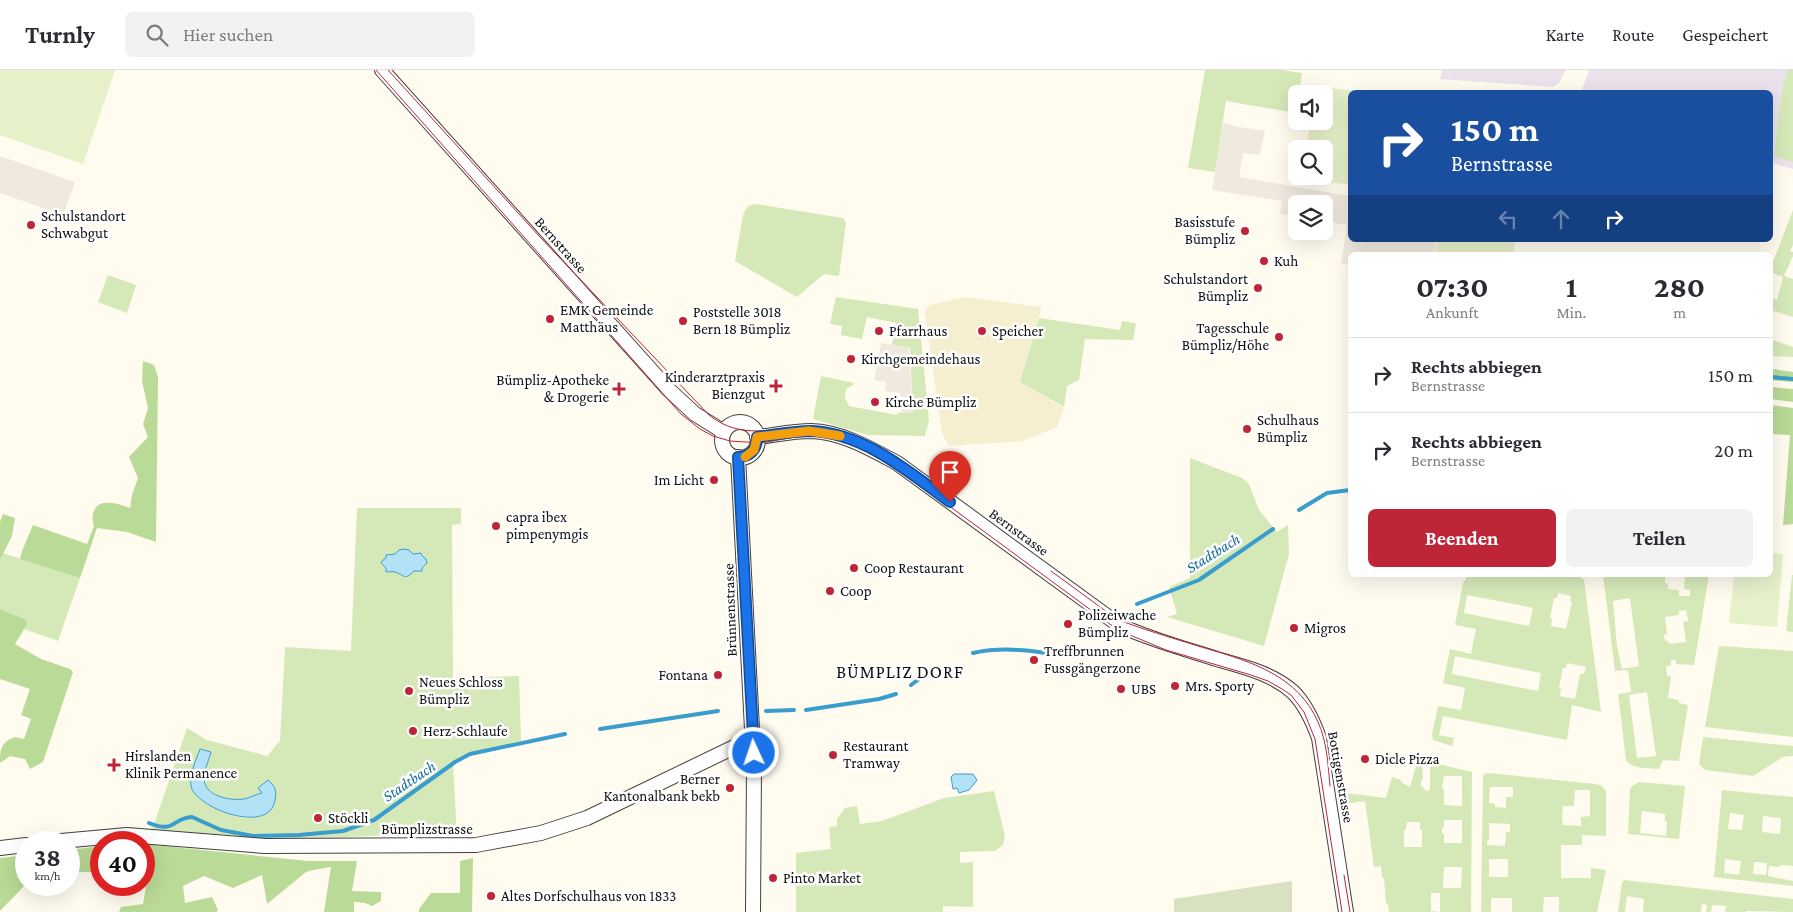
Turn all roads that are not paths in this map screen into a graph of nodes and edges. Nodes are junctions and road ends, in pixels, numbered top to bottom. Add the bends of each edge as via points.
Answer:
1 (382, 70) edge
2 (724, 432) junction
3 (757, 437) junction
4 (738, 457) junction
5 (1119, 625) joint
6 (753, 738) junction
7 (80, 839) edge
8 (15, 846) edge
9 (0, 848) edge
10 (753, 912) edge
11 (1346, 912) edge

1 - 2 street, Bernstrasse via 668,388 695,414
2 - 3 street via 733,423 743,422 752,427
2 - 4 street via 724,448
3 - 4 street via 752,453
3 - 5 street, Bernstrasse via 819,432 861,444 897,463
4 - 6 street, Brünnenstrasse
5 - 11 street, Bottigenstrasse via 1261,673 1290,690 1303,704 1322,748
6 - 7 street, Bümplizstrasse via 587,818 541,834 476,846 265,846 127,835
6 - 10 street, Brünnenstrasse
8 - 9 street

